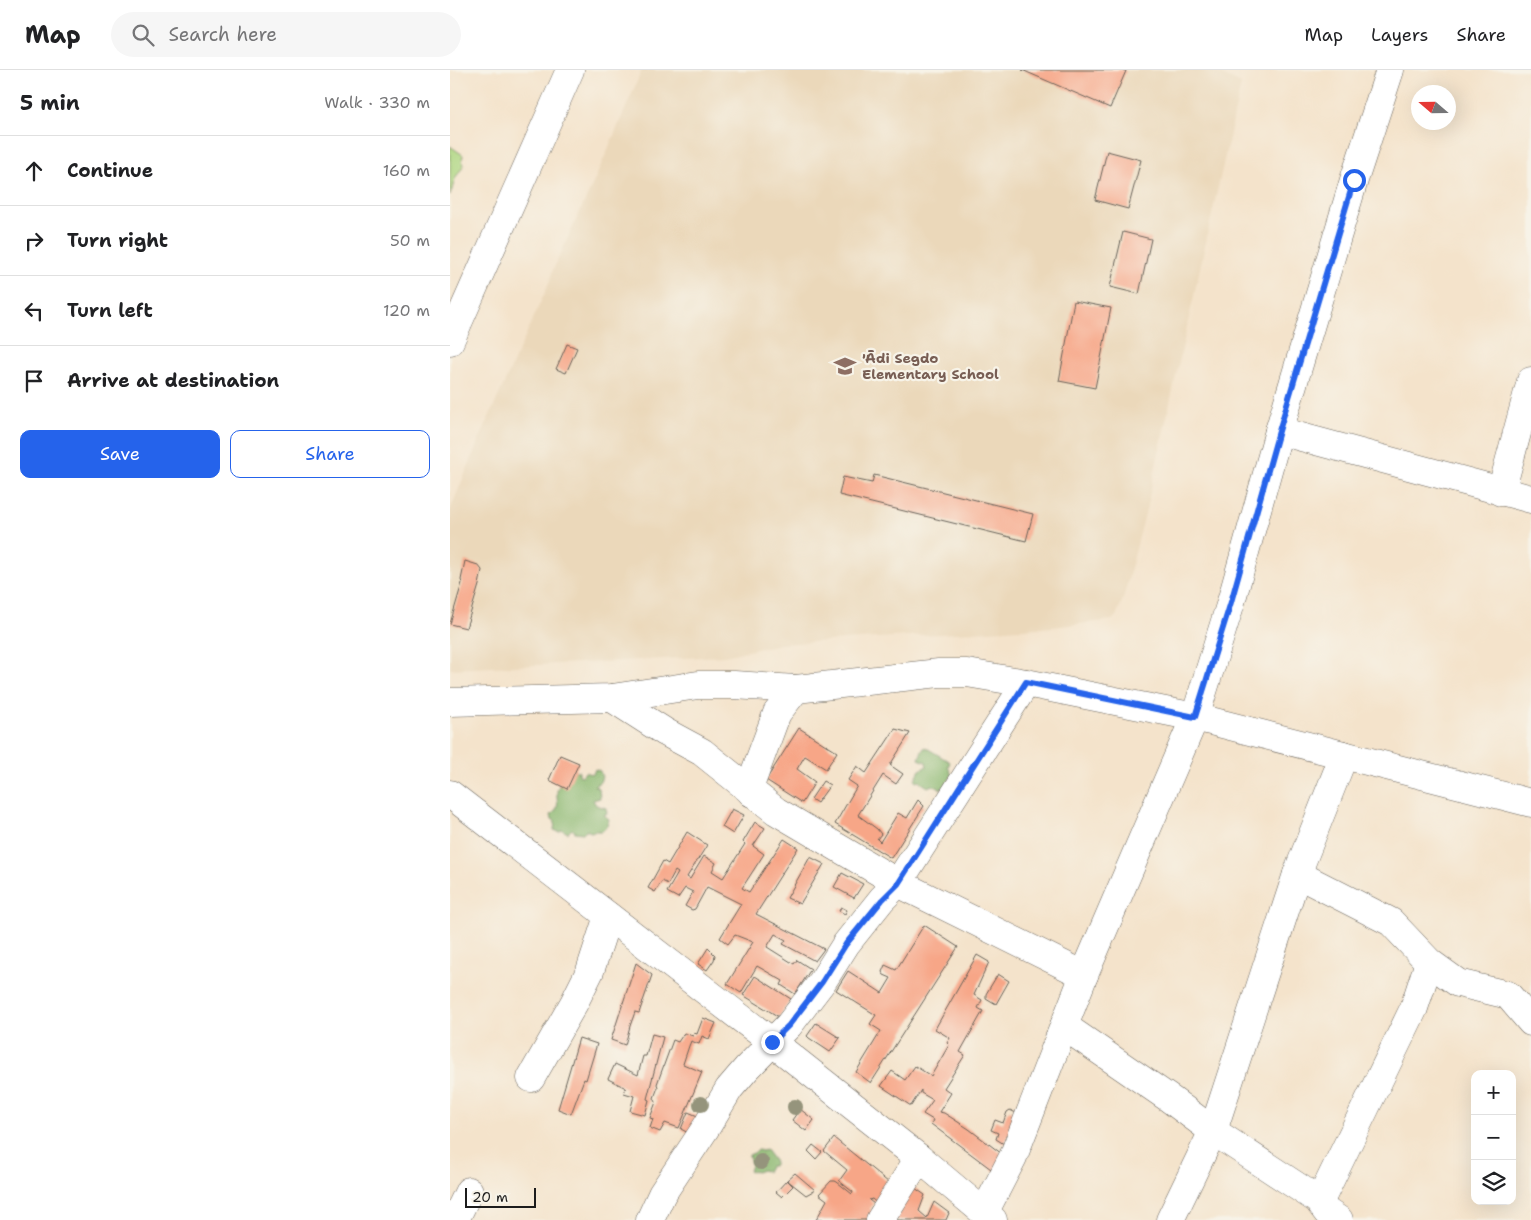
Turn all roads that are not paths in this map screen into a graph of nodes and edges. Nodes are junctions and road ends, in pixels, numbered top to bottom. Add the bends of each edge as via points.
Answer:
1 (570, 70) edge
2 (1390, 70) edge
3 (450, 341) edge
4 (1531, 381) edge
5 (1279, 431) junction
6 (1501, 492) junction
7 (1531, 499) edge
8 (1026, 682) junction
9 (796, 689) junction
10 (612, 698) junction
11 (450, 702) edge
12 (1195, 717) junction
13 (1344, 755) junction
14 (752, 793) junction
15 (450, 794) edge
16 (1531, 803) edge
17 (1297, 874) junction
18 (898, 884) junction
19 (608, 916) junction
20 (1429, 962) junction
21 (1084, 975) junction
22 (1528, 1010) edge
23 (1064, 1026) junction
24 (772, 1042) junction
25 (531, 1078) dead end
26 (1213, 1131) junction
27 (919, 1158) junction
28 (1327, 1213) edge
29 (988, 1217) edge
30 (650, 1220) edge
31 (880, 1220) edge
32 (1170, 1220) edge

1 - 3 street
2 - 5 street
4 - 6 street
5 - 6 street
5 - 12 street
6 - 7 street
8 - 9 street via 967,672
8 - 12 street
8 - 18 street
9 - 10 street via 698,685
9 - 14 street via 777,713 751,783
10 - 11 street
10 - 14 street via 702,752
12 - 13 street
12 - 21 street
13 - 16 street
13 - 17 street
14 - 18 street via 776,811
15 - 19 street
17 - 20 street via 1391,922
17 - 26 street
18 - 21 street
18 - 24 street via 846,944 822,982
19 - 24 street
19 - 25 street via 590,971
20 - 22 street via 1458,983 1508,995
20 - 28 street via 1414,1008
21 - 23 street
23 - 26 street
23 - 29 street
24 - 27 street
24 - 30 street via 729,1089 662,1194
26 - 28 street
26 - 32 street
27 - 29 street
27 - 31 street

